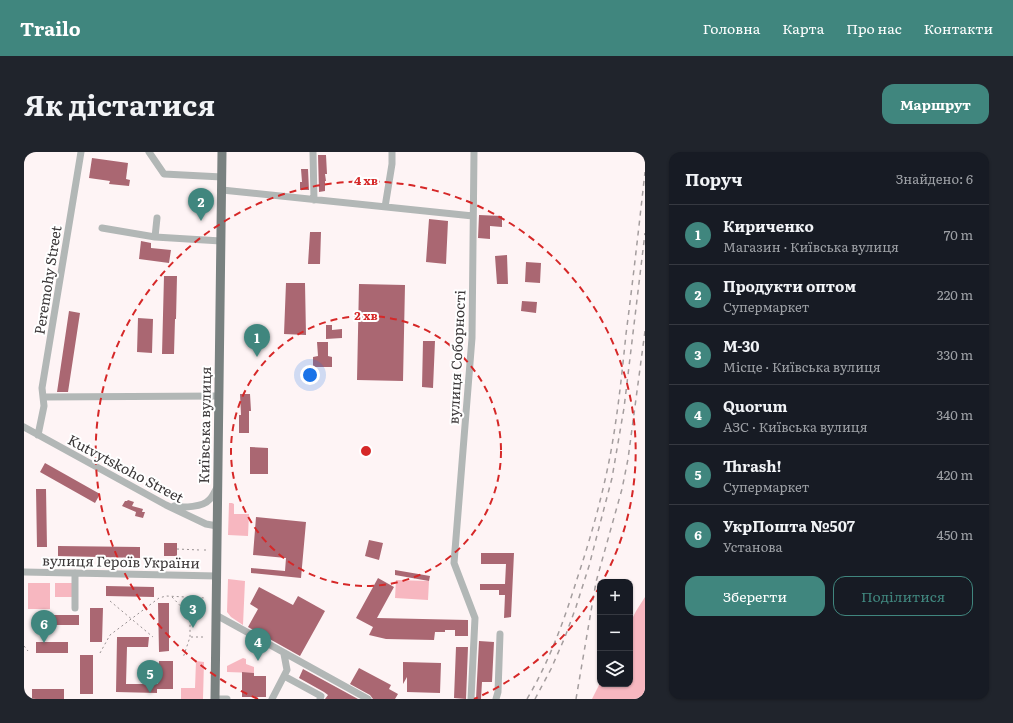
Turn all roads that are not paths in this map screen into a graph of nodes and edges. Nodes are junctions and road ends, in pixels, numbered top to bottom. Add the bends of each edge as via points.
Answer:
1 (81, 152) edge
2 (149, 152) edge
3 (222, 152) edge
4 (313, 152) edge
5 (392, 152) edge
6 (474, 152) edge
7 (222, 177) junction
8 (222, 190) junction
9 (314, 200) junction
10 (385, 207) junction
11 (473, 216) junction
12 (157, 218) dead end
13 (102, 228) dead end
14 (155, 237) junction
15 (221, 241) junction
16 (219, 396) junction
17 (43, 397) junction
18 (24, 428) edge
19 (38, 435) junction
20 (218, 485) junction
21 (166, 505) junction
22 (217, 526) junction
23 (24, 572) edge
24 (75, 573) junction
25 (217, 576) junction
26 (75, 608) dead end
27 (216, 615) junction
28 (500, 634) dead end
29 (284, 654) junction
30 (284, 676) junction
31 (215, 699) edge
32 (227, 699) edge
33 (272, 699) edge
34 (320, 699) edge
35 (368, 699) edge
36 (471, 699) edge
37 (496, 699) edge

1 - 17 street, Peremohy Street via 42,388
2 - 7 street via 164,174
3 - 7 main road, Київська вулиця
4 - 9 street
5 - 10 street
6 - 11 street, вулиця Соборності
7 - 8 main road, Київська вулиця
8 - 9 street
8 - 15 main road, Київська вулиця
9 - 10 street
10 - 11 street
11 - 36 street, вулиця Соборності via 472,338 454,563 475,618
12 - 14 street
13 - 14 street
14 - 15 street
15 - 16 main road, Київська вулиця
16 - 17 street
16 - 20 main road, Київська вулиця
17 - 19 street, Peremohy Street via 44,406
18 - 19 street, Kutvytskoho Street
19 - 21 street, Kutvytskoho Street
20 - 21 street via 209,500 198,505
20 - 22 main road, Київська вулиця
21 - 22 street, Kutvytskoho Street via 206,524
22 - 25 main road, Київська вулиця
23 - 24 street, вулиця Героїв України
24 - 25 street, вулиця Героїв України
24 - 26 street
25 - 27 main road, Київська вулиця
27 - 29 street
27 - 31 main road, Київська вулиця
28 - 37 street
29 - 30 street via 287,670
29 - 35 street
30 - 33 street
30 - 34 street via 322,696
31 - 32 street

